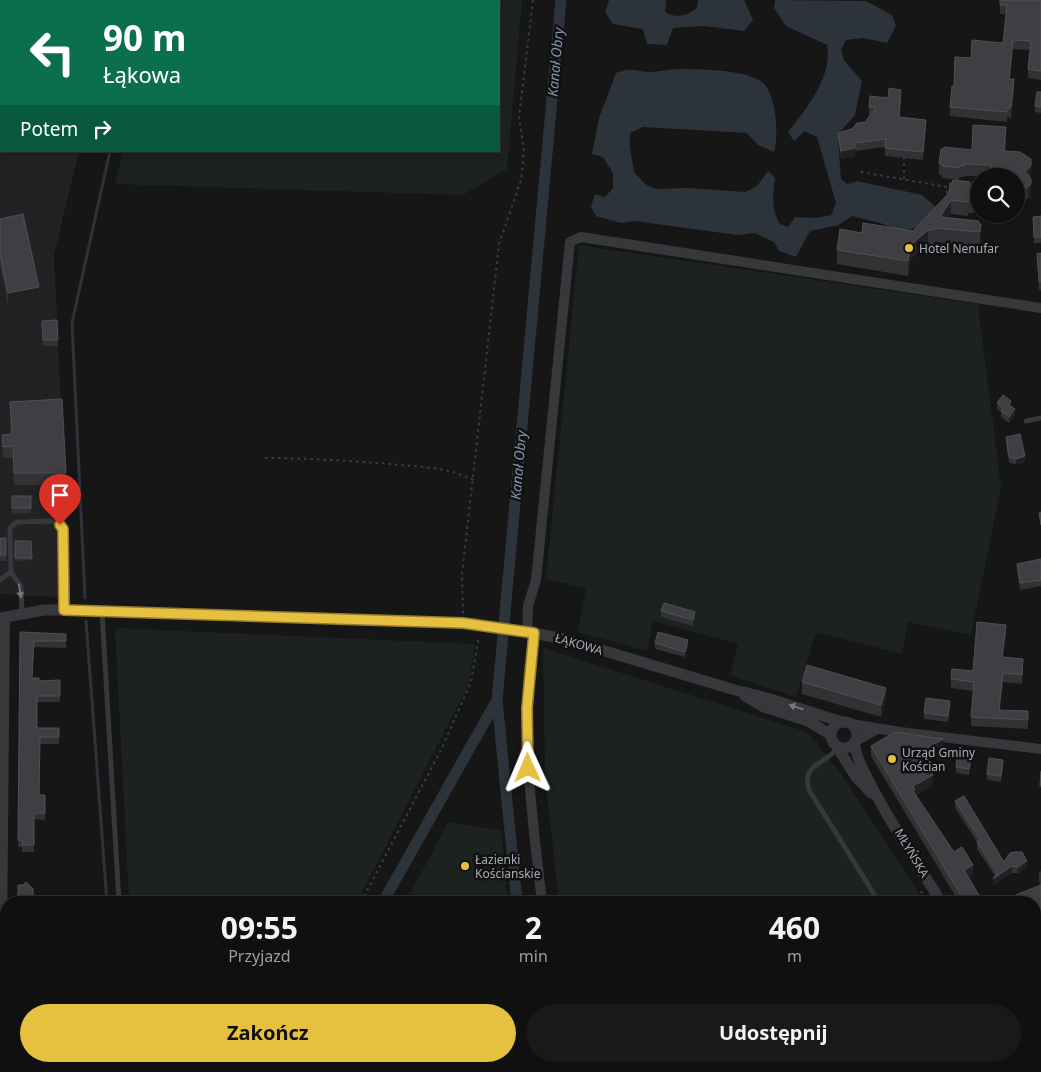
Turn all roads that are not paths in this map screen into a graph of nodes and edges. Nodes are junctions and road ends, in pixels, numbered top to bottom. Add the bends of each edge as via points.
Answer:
1 (1041, 308) edge
2 (1041, 418) edge
3 (1026, 421) dead end
4 (11, 572) junction
5 (0, 580) edge
6 (64, 610) junction
7 (102, 610) junction
8 (22, 613) junction
9 (3, 617) edge
10 (528, 632) junction
11 (735, 690) junction
12 (846, 723) junction
13 (877, 729) junction
14 (830, 735) junction
15 (856, 742) junction
16 (837, 747) junction
17 (1041, 749) edge
18 (881, 803) junction
19 (2, 896) edge
20 (119, 896) edge
21 (541, 896) edge
22 (875, 896) edge
23 (938, 896) edge

1 - 10 street via 581,237 570,242 536,580 528,606
2 - 3 lane
4 - 5 lane
4 - 6 lane via 10,528 17,522 56,522 63,529
4 -> 8 lane via 21,586
6 - 7 street, ŁĄKOWA
6 - 8 street, ŁĄKOWA
7 - 10 street, ŁĄKOWA via 463,623
7 - 20 lane
8 - 9 street, ŁĄKOWA
9 - 19 street
10 - 11 street, ŁĄKOWA via 568,640
10 - 21 street via 528,760
12 -> 11 street, ŁĄKOWA
11 - 14 street, ŁĄKOWA via 764,707 808,721
12 - 13 street, ŁĄKOWA
12 - 14 street via 834,727
12 - 15 street via 857,731
13 - 15 street
13 - 17 street, ŁĄKOWA
14 - 16 street
15 - 16 street via 847,749
15 - 18 street, MŁYŃSKA via 856,758
16 - 18 street, MŁYŃSKA via 856,777
16 - 22 lane via 833,754 810,770 807,783
18 - 23 street, MŁYŃSKA

